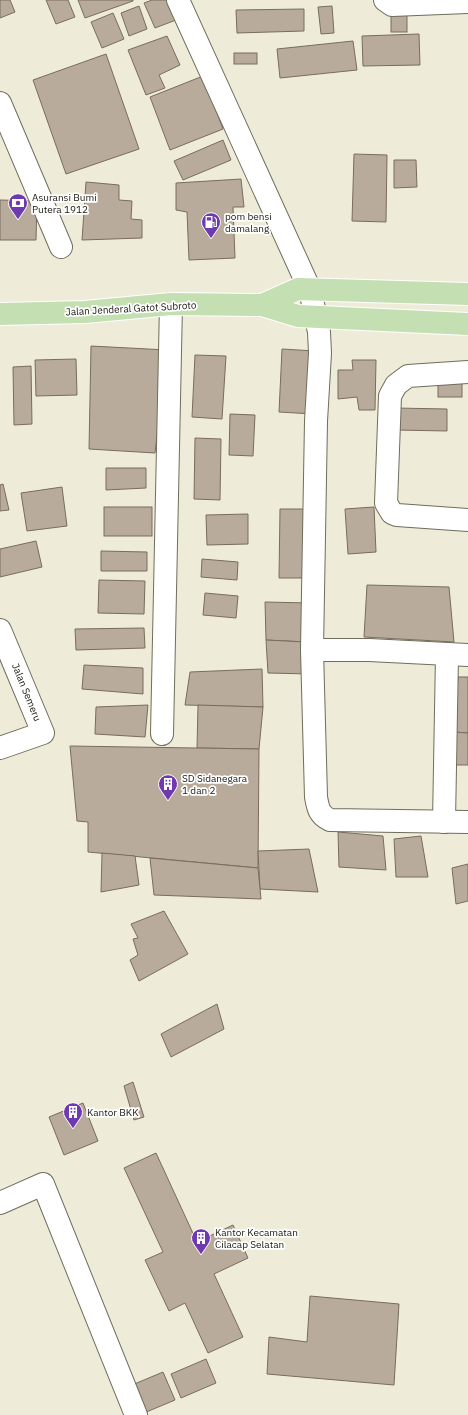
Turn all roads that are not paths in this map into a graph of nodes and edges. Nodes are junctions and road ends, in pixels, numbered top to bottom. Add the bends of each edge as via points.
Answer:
1 (178, 0) edge
2 (385, 0) edge
3 (468, 2) edge
4 (0, 103) edge
5 (61, 247) dead end
6 (310, 290) junction
7 (468, 294) edge
8 (172, 304) junction
9 (262, 304) junction
10 (0, 314) edge
11 (314, 317) junction
12 (468, 324) edge
13 (468, 372) edge
14 (468, 520) edge
15 (0, 630) edge
16 (312, 650) junction
17 (458, 655) edge
18 (162, 734) dead end
19 (0, 748) edge
20 (444, 822) junction
21 (468, 822) edge
22 (0, 1203) edge
23 (136, 1415) edge

1 - 6 street
2 - 3 street via 392,5
4 - 5 street
6 - 7 main road, Jalan Jenderal Gatot Subroto
6 - 9 main road, Jalan Jenderal Gatot Subroto via 298,289
6 - 11 street
8 - 9 main road, Jalan Jenderal Gatot Subroto
8 - 10 main road, Jalan Jenderal Gatot Subroto via 85,312
8 - 18 street
9 - 11 main road, Jalan Jenderal Gatot Subroto via 298,316
11 - 12 main road, Jalan Jenderal Gatot Subroto
11 - 16 street via 319,332 320,354 316,421
13 - 14 street via 408,376 396,385 390,396 386,503 396,515
15 - 19 street, Jalan Semeru via 43,733
16 - 17 street
16 - 20 street via 316,797 318,810 322,816 330,820
17 - 20 street
20 - 21 street
22 - 23 street via 43,1184

